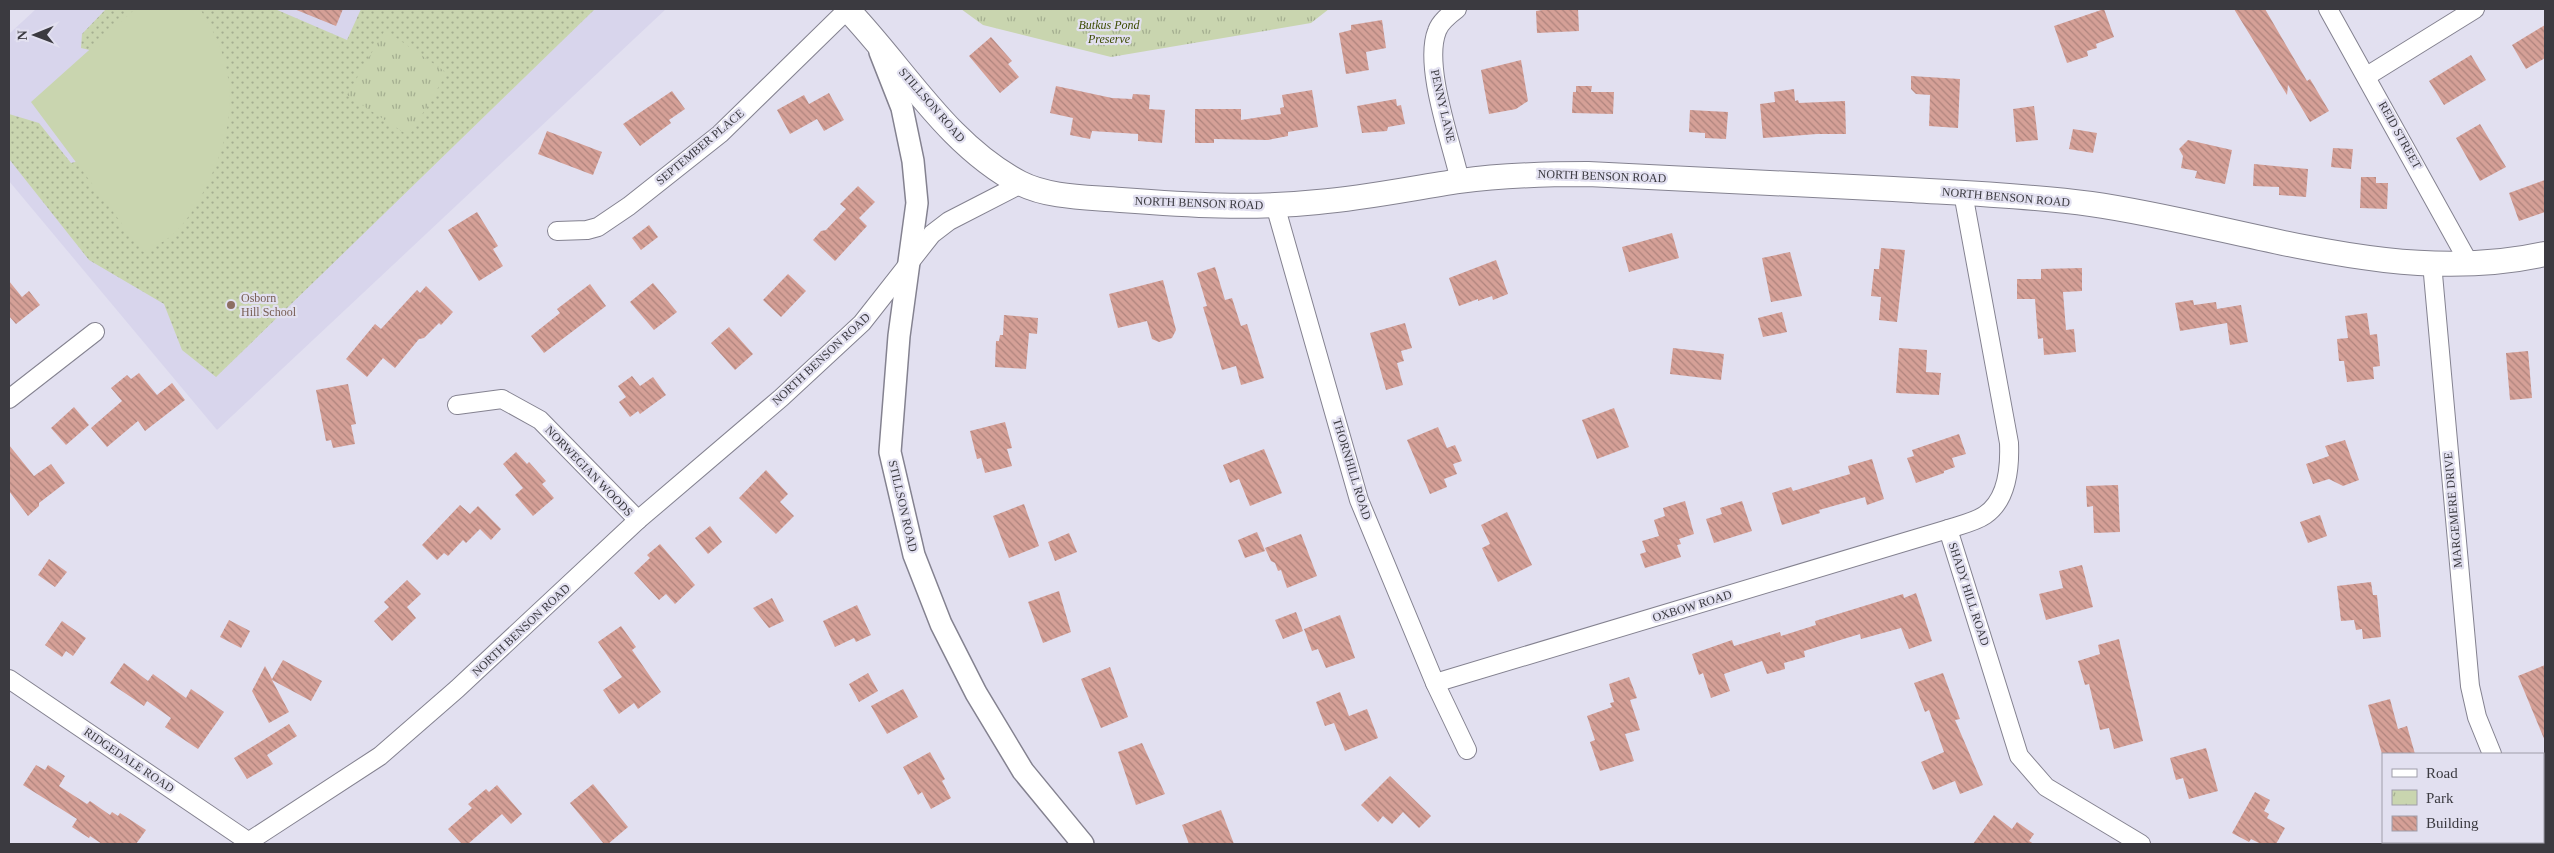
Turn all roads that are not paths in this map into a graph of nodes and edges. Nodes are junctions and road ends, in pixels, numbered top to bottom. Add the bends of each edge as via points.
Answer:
1 (848, 9) edge
2 (1457, 9) edge
3 (2328, 9) edge
4 (2475, 9) edge
5 (875, 38) junction
6 (2367, 76) junction
7 (1460, 181) junction
8 (1020, 184) junction
9 (1963, 193) junction
10 (1275, 205) junction
11 (556, 230) dead end
12 (2545, 254) edge
13 (2432, 263) junction
14 (2469, 263) junction
15 (910, 264) junction
16 (95, 332) dead end
17 (9, 398) edge
18 (458, 405) dead end
19 (638, 520) junction
20 (1948, 529) junction
21 (9, 679) edge
22 (1435, 683) junction
23 (1467, 750) dead end
24 (2492, 753) edge
25 (249, 843) edge
26 (1083, 844) edge
27 (2140, 844) edge

1 - 5 main road, STILLSON ROAD
1 - 11 street, SEPTEMBER PLACE via 720,134 629,206 598,227
2 - 7 street, PENNY LANE via 1437,30 1432,54
3 - 6 street, REID STREET
4 - 6 street
5 - 8 main road, STILLSON ROAD via 948,127 976,154
5 - 15 street, STILLSON ROAD via 902,108 913,161 917,203
6 - 14 street, REID STREET
7 - 9 main road, NORTH BENSON ROAD via 1532,174 1588,174
7 - 10 main road, NORTH BENSON ROAD via 1364,197
8 - 10 main road, NORTH BENSON ROAD via 1038,190 1083,196 1198,206
8 - 15 street, NORTH BENSON ROAD via 949,221 920,247
9 - 13 main road, NORTH BENSON ROAD via 2130,210 2292,245
9 - 20 street, SHADY HILL ROAD via 2010,463 2007,479 1992,509 1985,516
10 - 22 street, THORNHILL ROAD via 1359,500
12 - 14 main road, NORTH BENSON ROAD
13 - 14 main road, NORTH BENSON ROAD
13 - 24 street, MARGEMERE DRIVE via 2470,686 2477,717
15 - 19 street, NORTH BENSON ROAD via 862,323 781,398
15 - 26 street, STILLSON ROAD via 899,336 890,452 914,555 941,624 976,693 1023,771
16 - 17 street
18 - 19 street, NORWEGIAN WOODS via 502,399 540,420
19 - 25 street, NORTH BENSON ROAD via 458,689 380,756
20 - 22 street, OXBOW ROAD
20 - 27 street, SHADY HILL ROAD via 2019,756 2046,787
21 - 25 street, RIDGEDALE ROAD
22 - 23 street, THORNHILL ROAD

